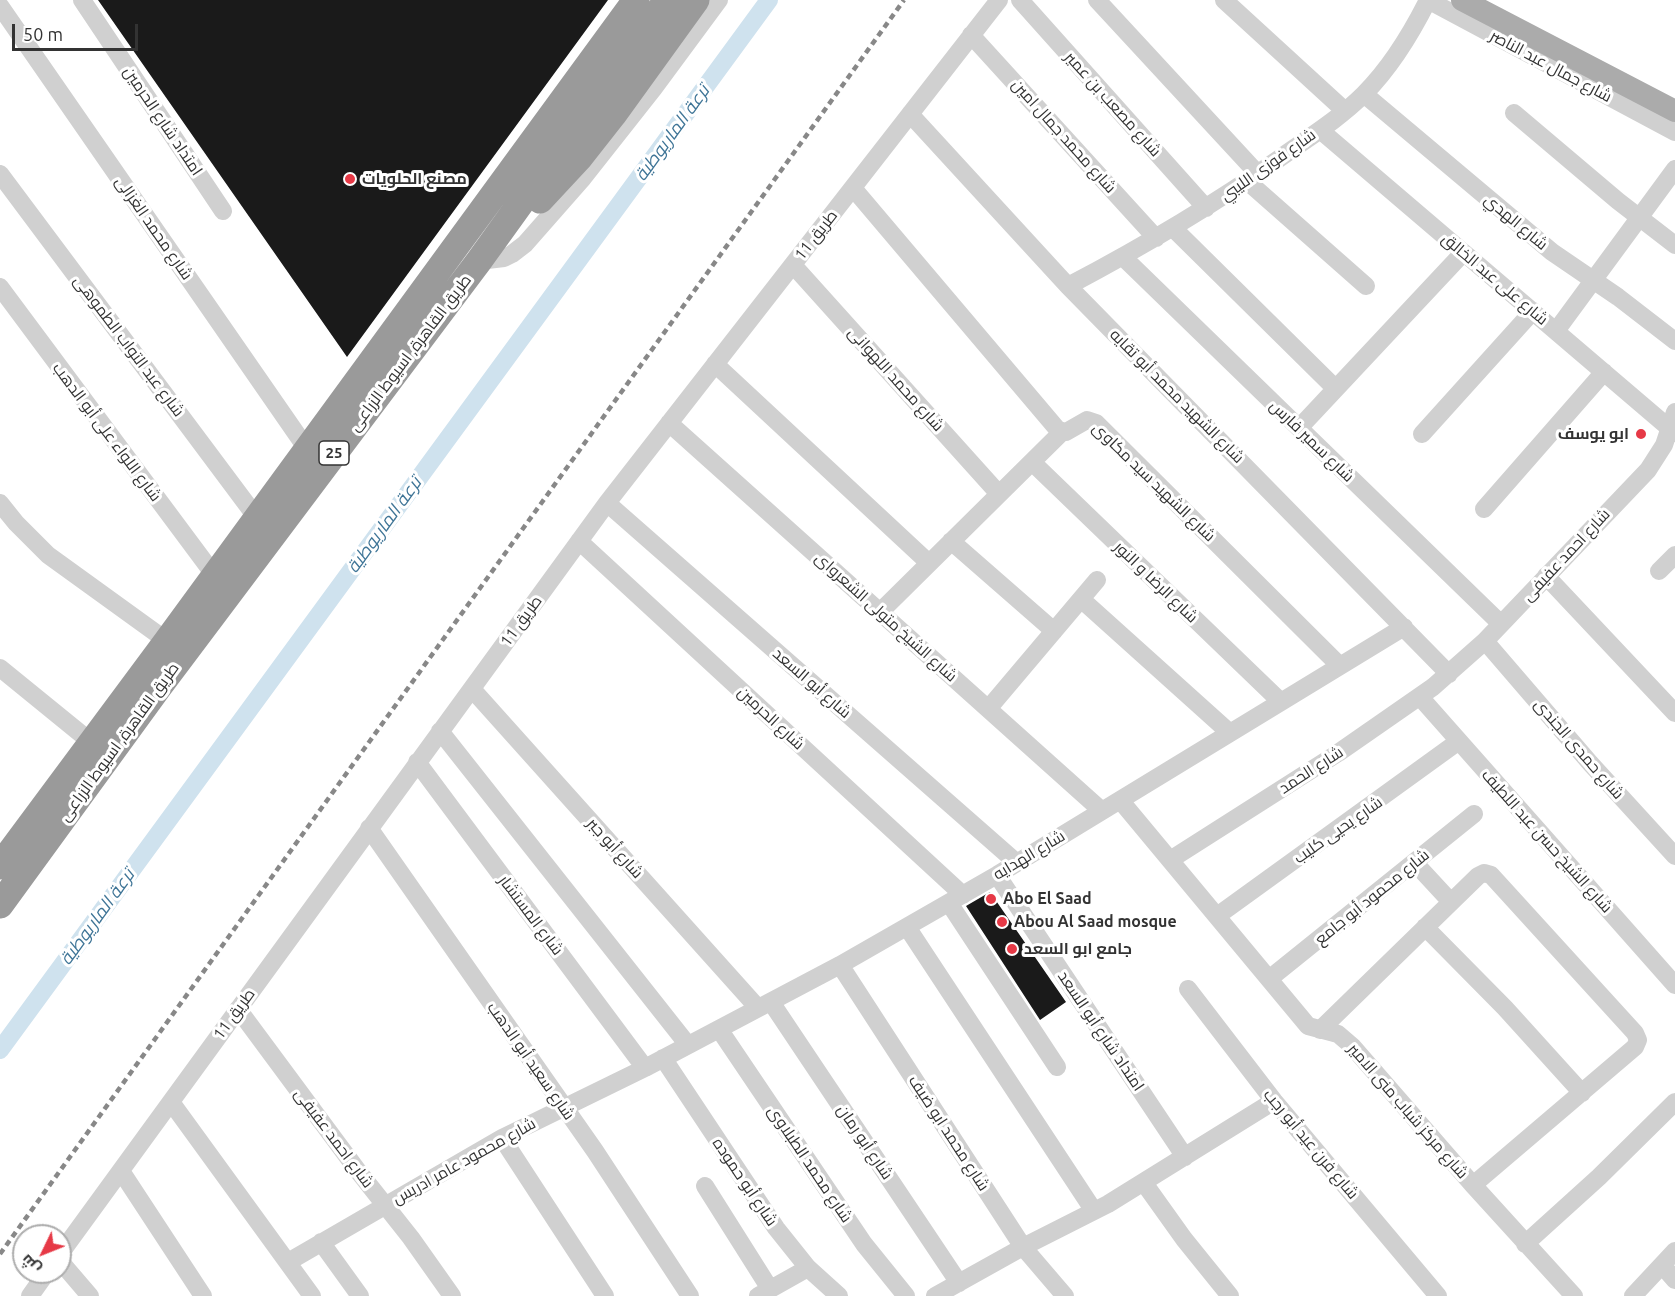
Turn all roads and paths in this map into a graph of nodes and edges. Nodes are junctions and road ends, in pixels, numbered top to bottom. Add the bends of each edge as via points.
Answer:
1 (82, 0) edge
2 (636, 0) edge
3 (667, 0) edge
4 (696, 0) edge
5 (719, 0) edge
6 (999, 0) edge
7 (1020, 0) edge
8 (1097, 0) edge
9 (1224, 0) edge
10 (1428, 0) edge
11 (1462, 0) edge
12 (1494, 0) edge
13 (0, 6) edge
14 (971, 34) junction
15 (1364, 94) junction
16 (1673, 105) edge
17 (1344, 111) junction
18 (1514, 113) dead end
19 (910, 114) junction
20 (1320, 129) junction
21 (1675, 132) edge
22 (1675, 169) edge
23 (0, 174) edge
24 (1253, 177) junction
25 (853, 188) junction
26 (1206, 208) junction
27 (223, 211) dead end
28 (513, 213) junction
29 (1639, 218) junction
30 (1173, 228) junction
31 (1156, 238) junction
32 (1675, 245) edge
33 (1463, 253) junction
34 (1123, 257) junction
35 (479, 261) junction
36 (793, 265) junction
37 (1593, 280) junction
38 (1068, 286) junction
39 (1366, 286) dead end
40 (0, 287) edge
41 (1533, 311) junction
42 (1556, 331) junction
43 (1675, 341) edge
44 (715, 364) junction
45 (1604, 372) junction
46 (1335, 388) junction
47 (669, 423) junction
48 (1673, 424) edge
49 (1299, 428) junction
50 (1062, 432) junction
51 (1422, 434) dead end
52 (307, 449) junction
53 (1032, 462) junction
54 (999, 494) junction
55 (0, 502) edge
56 (607, 503) junction
57 (1484, 509) dead end
58 (257, 518) junction
59 (951, 541) junction
60 (579, 542) junction
61 (1675, 555) edge
62 (929, 563) junction
63 (1659, 571) dead end
64 (215, 576) junction
65 (1546, 576) junction
66 (1097, 580) dead end
67 (1081, 598) junction
68 (880, 612) junction
69 (1501, 624) junction
70 (1404, 627) junction
71 (1054, 630) junction
72 (167, 641) junction
73 (1485, 641) junction
74 (1340, 666) junction
75 (0, 668) edge
76 (1449, 674) junction
77 (471, 689) junction
78 (1420, 697) junction
79 (1281, 702) junction
80 (988, 709) junction
81 (1675, 713) edge
82 (440, 731) junction
83 (1230, 733) junction
84 (1459, 741) junction
85 (91, 742) junction
86 (417, 762) junction
87 (1120, 800) junction
88 (1102, 811) junction
89 (1474, 814) dead end
90 (369, 828) junction
91 (1672, 846) edge
92 (1170, 860) junction
93 (1414, 862) junction
94 (1017, 863) junction
95 (0, 866) edge
96 (997, 875) junction
97 (956, 899) junction
98 (1451, 902) junction
99 (0, 905) edge
100 (1216, 916) junction
101 (907, 927) junction
102 (1425, 927) junction
103 (840, 965) junction
104 (1269, 979) junction
105 (1675, 985) edge
106 (1188, 989) dead end
107 (764, 1005) junction
108 (238, 1009) junction
109 (719, 1029) junction
110 (1320, 1030) junction
111 (688, 1045) junction
112 (663, 1058) junction
113 (1057, 1067) dead end
114 (645, 1068) junction
115 (1582, 1094) junction
116 (1274, 1101) junction
117 (171, 1102) junction
118 (564, 1107) junction
119 (1672, 1113) edge
120 (502, 1138) junction
121 (1185, 1156) junction
122 (121, 1171) junction
123 (1144, 1183) junction
124 (1473, 1185) junction
125 (705, 1186) dead end
126 (385, 1205) junction
127 (1095, 1211) junction
128 (72, 1238) edge
129 (321, 1242) junction
130 (1525, 1244) junction
131 (1023, 1247) junction
132 (1675, 1251) edge
133 (288, 1262) junction
134 (1662, 1265) junction
135 (808, 1268) junction
136 (72, 1275) edge
137 (1675, 1280) edge
138 (959, 1283) junction
139 (764, 1293) edge
140 (90, 1296) edge
141 (203, 1296) edge
142 (312, 1296) edge
143 (360, 1296) edge
144 (452, 1296) edge
145 (605, 1296) edge
146 (690, 1296) edge
147 (839, 1296) edge
148 (906, 1296) edge
149 (935, 1296) edge
150 (1065, 1296) edge
151 (1230, 1296) edge
152 (1438, 1296) edge
153 (1574, 1296) edge
154 (1633, 1296) edge

1 - 27 street, امتداد شارع الحرمين
2 - 52 highway, طريق القاهرة, اسيوط الزراعى / 25
3 - 28 highway, طريق القاهرة, اسيوط الزراعى / 25
4 - 28 highway via 580,157 544,197
5 - 35 street via 583,178 525,244 504,258
6 - 14 street, طريق 11
7 - 26 street, شارع مصعب بن عمير
8 - 24 street
9 - 17 street
10 - 15 street, شارع فوزى الليبي via 1402,46
10 - 21 street, شارع جمال عبد الناصر
11 - 16 main road
12 - 16 main road
13 - 52 street, شارع محمد الغزالى
14 - 19 street, طريق 11
14 - 31 street, شارع محمد جمال امين
15 - 17 street, شارع فوزى الليبي
15 - 37 street, شارع الهدي via 1552,252
17 - 20 street, شارع فوزى الليبي
18 - 29 street
19 - 25 street, طريق 11
19 - 38 street, شارع الشهيد محمد أبو تقايه
20 - 24 street, شارع فوزى الليبي
20 - 33 street, شارع على عبد الخالق
22 - 29 street
23 - 58 street, شارع عبد التواب الطموهى
24 - 26 street, شارع فوزى الليبي
24 - 39 street
25 - 36 street, طريق 11
25 - 50 street
26 - 30 street, شارع فوزى الليبي
28 - 35 highway, طريق القاهرة, اسيوط الزراعى / 25
29 - 32 street
29 - 37 street
30 - 31 street, شارع فوزى الليبي
30 - 46 street
31 - 34 street, شارع فوزى الليبي
33 - 41 street, شارع على عبد الخالق
33 - 46 street
34 - 38 street, شارع فوزى الليبي
34 - 49 street, شارع سمير فارس
35 - 99 highway, طريق القاهرة, اسيوط الزراعى / 25
36 - 44 street, طريق 11
36 - 54 street, شارع محمد اللهوانى
37 - 42 street
37 - 43 street, شارع الهدي
38 - 70 street, شارع الشهيد محمد أبو تقايه
40 - 64 street, شارع اللواء على أبو الدهب
41 - 42 street, شارع على عبد الخالق
41 - 51 street
42 - 45 street, شارع على عبد الخالق
44 - 47 street, طريق 11
44 - 62 street
45 - 48 street, شارع على عبد الخالق
45 - 57 street
46 - 49 street
47 - 56 street, طريق 11
47 - 68 street, شارع الشيخ متولى الشعرواى
48 - 65 street, شارع احمد عفيفى via 1648,470
49 - 69 street, شارع سمير فارس
50 - 53 street
50 - 74 street, شارع الشهيد سيد مكاوى via 1087,420 1096,423
52 - 58 highway, طريق القاهرة, اسيوط الزراعى / 25
53 - 54 street
53 - 79 street, شارع الرضا و النور
54 - 59 street
55 - 72 street via 48,555
56 - 60 street, طريق 11
56 - 94 street, شارع أبو السعد
58 - 64 highway, طريق القاهرة, اسيوط الزراعى / 25
59 - 62 street
59 - 71 street
60 - 77 street, طريق 11
60 - 97 street, شارع الحرمين
61 - 63 street
62 - 68 street
64 - 72 highway, طريق القاهرة, اسيوط الزراعى / 25
65 - 69 street, شارع احمد عفيفى
65 - 81 street
66 - 67 street
67 - 71 street
67 - 83 street
68 - 80 street, شارع الشيخ متولى الشعرواى
69 - 73 street, شارع احمد عفيفى
70 - 74 street, شارع الهدايه
70 - 76 street, شارع الشهيد محمد أبو تقايه
71 - 80 street
72 - 85 highway, طريق القاهرة, اسيوط الزراعى / 25
73 - 76 street, شارع احمد عفيفى
73 - 91 street, شارع حمدى الجندى via 1582,754
74 - 79 street, شارع الهدايه
75 - 85 street
76 - 78 street, شارع الحمد
77 - 82 street, طريق 11
77 - 107 street, شارع أبو جبر
78 - 84 street, شارع الشيخ حسن عبد اللطيف
78 - 92 street, شارع الحمد
79 - 83 street, شارع الهدايه
80 - 88 street, شارع الشيخ متولى الشعرواى
82 - 86 street, طريق 11
82 - 111 street
83 - 87 street, شارع الهدايه
84 - 100 street, شارع يحيى كليب
84 - 105 street, شارع الشيخ حسن عبد اللطيف
85 - 95 highway, طريق القاهرة, اسيوط الزراعى / 25
86 - 90 street, طريق 11
86 - 114 street, شارع المستشار
87 - 88 street, شارع الهدايه
87 - 92 street, شارع مركز شباب منى الامير
88 - 94 street, شارع الهدايه
89 - 93 street, شارع محمود أبو جامع
90 - 108 street, طريق 11
90 - 118 street, شارع سعيد أبو الدهب
92 - 100 street, شارع مركز شباب منى الامير
93 - 98 street
93 - 104 street, شارع محمود أبو جامع
94 - 96 street, شارع الهدايه
96 - 97 street, شارع الهدايه
96 - 121 street, امتداد شارع أبو السعد
97 - 101 street, شارع الهدايه
97 - 113 street, شارع الحرمين
98 - 102 street
98 - 115 street via 1481,874 1491,875 1635,1033 1635,1047
100 - 104 street, شارع مركز شباب منى الامير
101 - 103 street, شارع الهدايه
101 - 127 street
102 - 110 street
102 - 115 street
103 - 107 street, شارع الهدايه
103 - 131 street, شارع محمد ابو ضيف
104 - 110 street, شارع مركز شباب منى الامير via 1308,1026
106 - 116 street, شارع فرن عيد أبو رجب
107 - 109 street, شارع الهدايه
107 - 138 street, شارع أبو رمان
108 - 117 street, طريق 11
108 - 126 street, شارع احمد عفيفى
109 - 111 street, شارع الهدايه
109 - 148 street, شارع محمد الطبلاوى via 859,1237
110 - 124 street, شارع مركز شباب منى الامير via 1338,1034 1353,1046
111 - 112 street, شارع الهدايه
112 - 114 street, شارع الهدايه
112 - 135 street, شارع أبو حموده via 761,1206
114 - 118 street, شارع محمود عامر ادريس
115 - 124 street
116 - 121 street
116 - 152 street, شارع فرن عيد أبو رجب
117 - 122 street, طريق 11
117 - 133 street
118 - 120 street, شارع محمود عامر ادريس
118 - 146 street, شارع سعيد أبو الدهب
119 - 130 street
120 - 126 street, شارع محمود عامر ادريس
120 - 145 street
121 - 123 street
122 - 128 street, طريق 11
122 - 141 street
123 - 127 street
123 - 151 street
124 - 130 street, شارع مركز شباب منى الامير
125 - 139 street
126 - 129 street, شارع محمود عامر ادريس
126 - 144 street, شارع احمد عفيفى
127 - 131 street
129 - 133 street, شارع محمود عامر ادريس
129 - 143 street
130 - 153 street, شارع مركز شباب منى الامير
131 - 138 street
131 - 150 street, شارع محمد ابو ضيف
132 - 134 street
133 - 142 street
134 - 137 street
134 - 154 street
135 - 139 street
135 - 147 street, شارع أبو حموده
136 - 140 street
138 - 149 street

